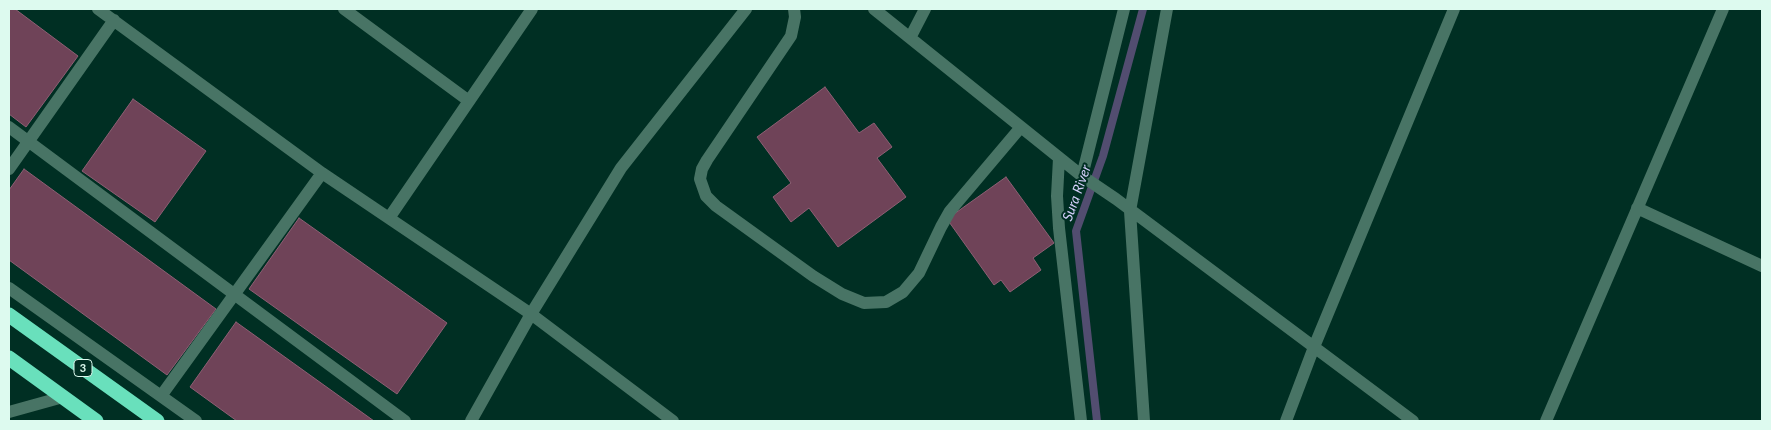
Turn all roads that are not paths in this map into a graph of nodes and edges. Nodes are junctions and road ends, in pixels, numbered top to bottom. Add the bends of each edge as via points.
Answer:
1 (98, 9) edge
2 (344, 9) edge
3 (532, 9) edge
4 (746, 9) edge
5 (794, 9) edge
6 (874, 9) edge
7 (925, 9) edge
8 (1124, 9) edge
9 (1167, 9) edge
10 (1454, 9) edge
11 (1722, 9) edge
12 (114, 20) junction
13 (910, 38) junction
14 (469, 102) junction
15 (9, 127) edge
16 (1021, 127) junction
17 (28, 142) junction
18 (1059, 158) junction
19 (9, 169) edge
20 (322, 173) junction
21 (1085, 178) junction
22 (1637, 208) junction
23 (1130, 211) junction
24 (389, 218) junction
25 (1762, 266) edge
26 (9, 288) edge
27 (234, 295) junction
28 (531, 314) junction
29 (9, 315) edge
30 (1314, 347) junction
31 (9, 358) edge
32 (161, 396) junction
33 (63, 397) junction
34 (9, 412) edge
35 (96, 421) edge
36 (157, 421) edge
37 (196, 421) edge
38 (405, 421) edge
39 (471, 421) edge
40 (673, 421) edge
41 (1081, 421) edge
42 (1144, 421) edge
43 (1286, 421) edge
44 (1413, 421) edge
45 (1546, 421) edge

1 - 12 street
2 - 14 street
3 - 14 street
4 - 28 street via 620,168
5 - 16 street via 791,36 707,160 700,179 706,196 716,206 842,294 864,302 886,302 903,292 919,273 950,211
6 - 13 street
7 - 13 street
8 - 21 street
9 - 23 street
10 - 30 street
11 - 22 street
12 - 17 street
12 - 20 street
13 - 16 street
14 - 24 street
15 - 17 street
16 - 18 street
17 - 19 street
17 - 27 street
18 - 21 street
18 - 41 street via 1059,228
20 - 24 street
20 - 27 street
21 - 23 street
22 - 25 street
22 - 45 street
23 - 30 street
23 - 42 street
24 - 28 street
26 - 32 street
27 - 32 street
27 - 38 street
28 - 39 street
28 - 40 street
29 - 36 highway, 3
30 - 43 street
30 - 44 street
31 - 33 highway
32 - 37 street
33 - 34 street
33 - 35 highway

